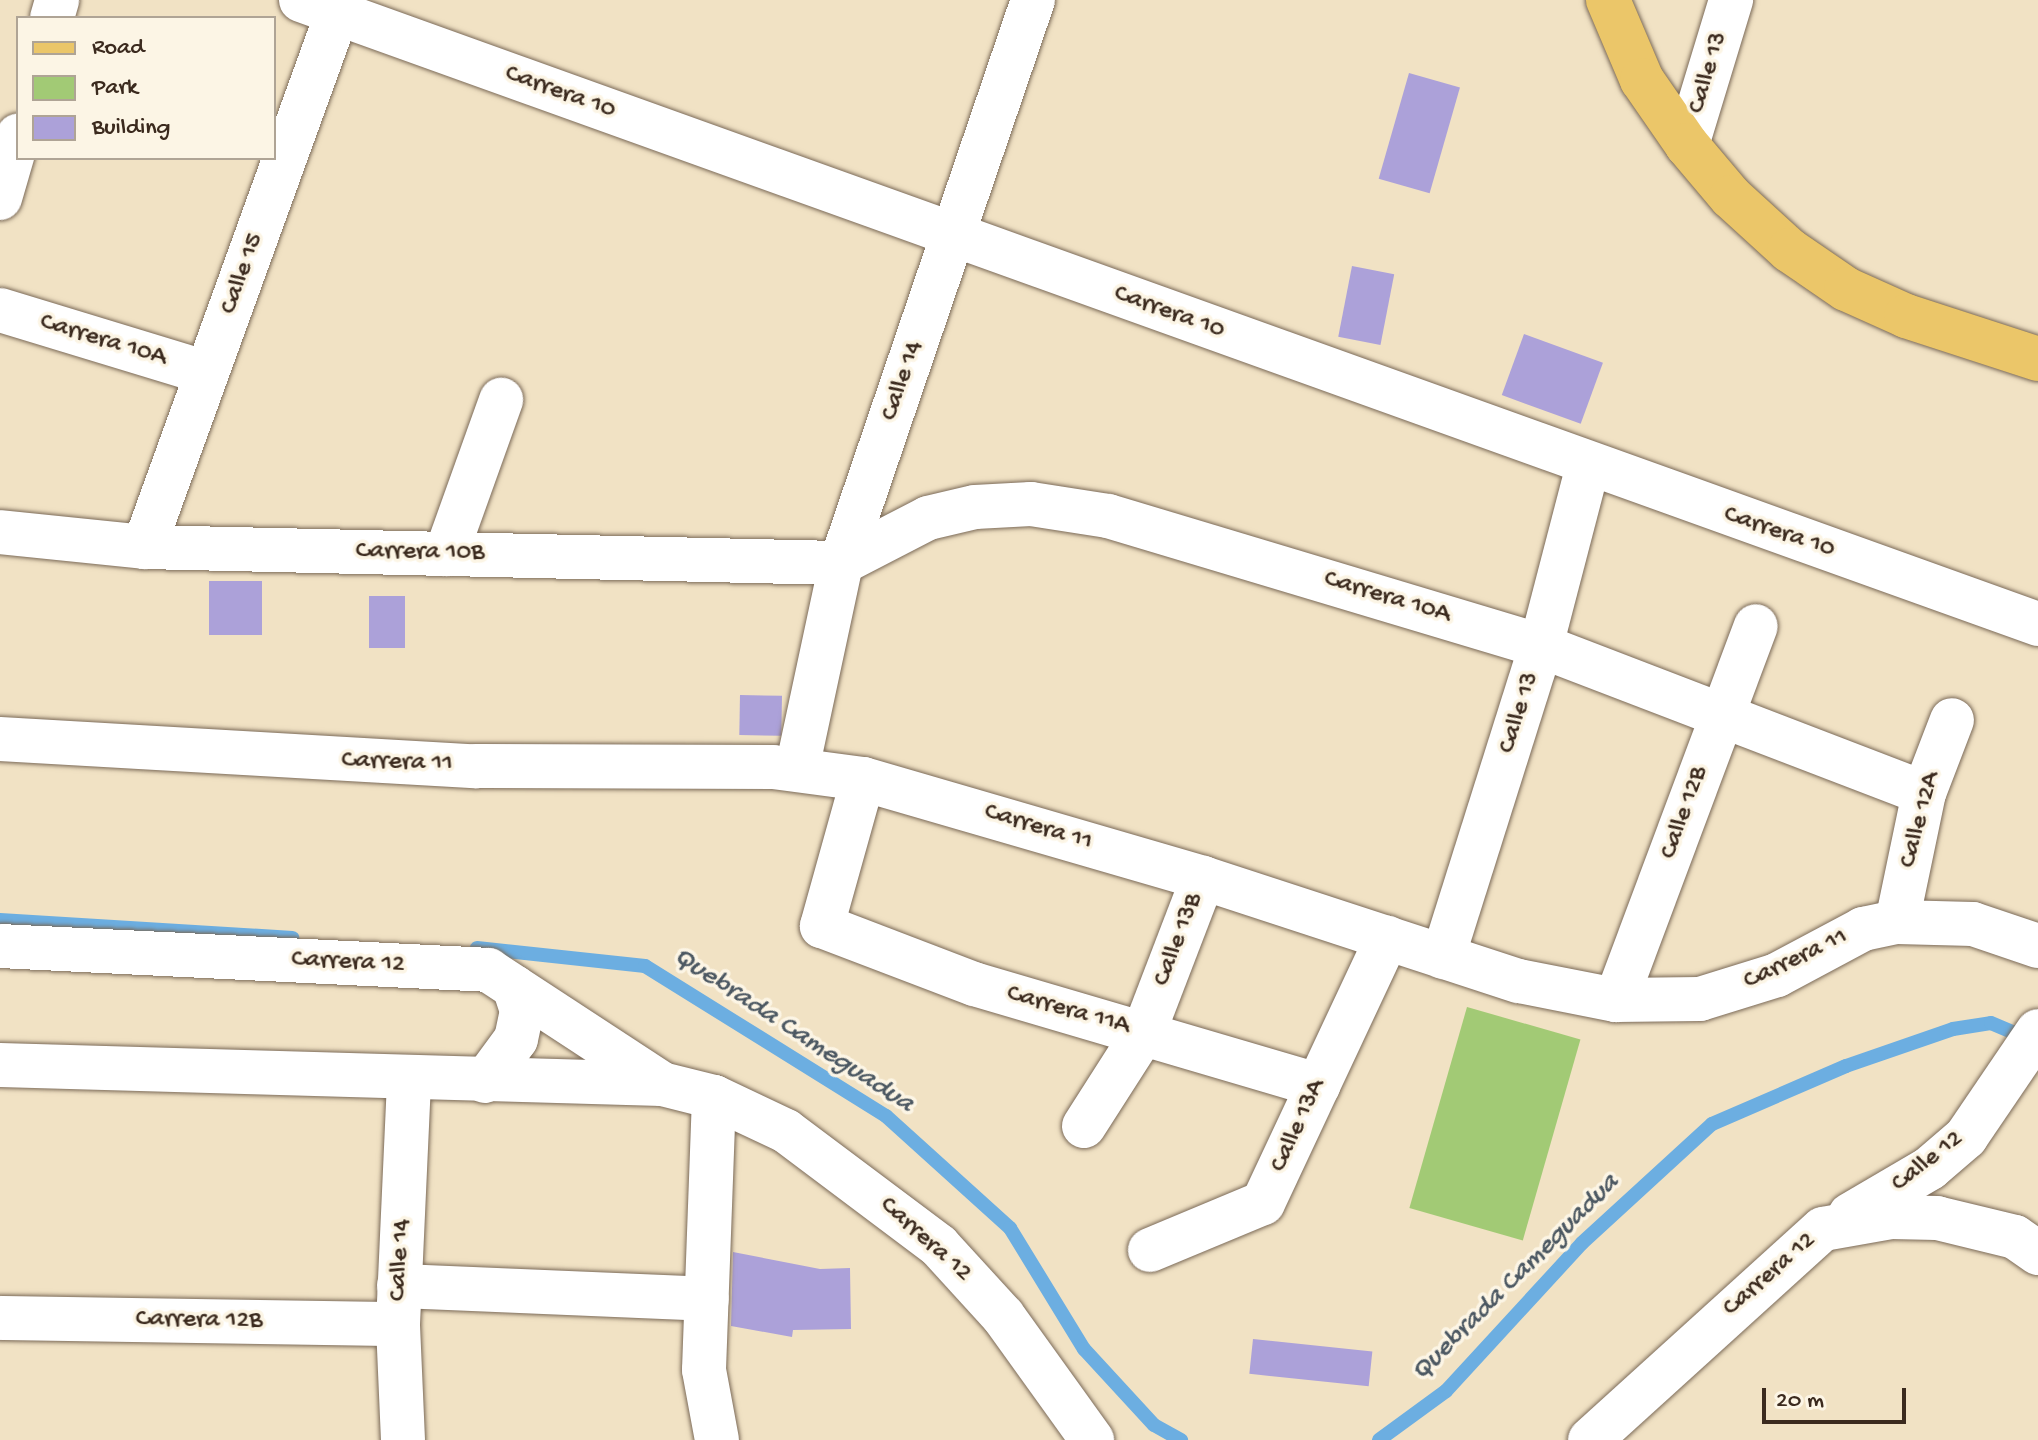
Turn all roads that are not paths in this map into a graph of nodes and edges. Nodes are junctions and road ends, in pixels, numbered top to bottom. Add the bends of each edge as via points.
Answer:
1 (1033, 0) edge
2 (1608, 0) edge
3 (1731, 0) edge
4 (327, 4) edge
5 (16, 143) edge
6 (1687, 145) junction
7 (0, 198) edge
8 (953, 234) junction
9 (0, 310) edge
10 (2038, 359) edge
11 (207, 373) junction
12 (501, 400) dead end
13 (1588, 466) junction
14 (0, 532) edge
15 (144, 547) junction
16 (446, 554) junction
17 (841, 563) junction
18 (2038, 624) edge
19 (1756, 626) dead end
20 (1541, 646) junction
21 (1722, 715) junction
22 (1952, 720) dead end
23 (0, 739) edge
24 (797, 769) junction
25 (863, 779) junction
26 (1924, 793) junction
27 (1203, 878) junction
28 (1897, 922) junction
29 (1387, 938) junction
30 (0, 946) edge
31 (2038, 946) edge
32 (1443, 957) junction
33 (514, 987) junction
34 (1616, 1000) junction
35 (1144, 1032) junction
36 (2028, 1044) edge
37 (0, 1065) edge
38 (409, 1079) junction
39 (485, 1081) junction
40 (662, 1084) junction
41 (1318, 1085) junction
42 (714, 1097) junction
43 (1084, 1126) dead end
44 (1823, 1229) junction
45 (1150, 1250) dead end
46 (2038, 1253) edge
47 (707, 1299) junction
48 (399, 1305) junction
49 (0, 1318) edge
50 (403, 1440) edge
51 (717, 1440) edge
52 (1092, 1440) edge
53 (1590, 1440) edge

1 - 8 street, Calle 14
2 - 6 main road via 1642,80
3 - 6 street, Calle 13
4 - 8 street, Carrera 10
4 - 11 street, Calle 15
5 - 7 street
6 - 10 main road via 1731,197 1789,250 1846,289 1906,316
8 - 13 street, Carrera 10
8 - 17 street, Calle 14
9 - 11 street, Carrera 10A
11 - 15 street, Calle 15
12 - 16 street
13 - 18 street, Carrera 10
13 - 20 street, Calle 13
14 - 15 street, Carrera 10B
15 - 16 street, Carrera 10B
16 - 17 street, Carrera 10B
17 - 20 street, Carrera 10A via 928,518 975,507 1031,504 1108,516 1211,543
17 - 24 street, Calle 14
19 - 21 street, Calle 12B
20 - 21 street, Carrera 10A
20 - 32 street, Calle 13
21 - 26 street, Carrera 10A
21 - 34 street, Calle 12B
22 - 26 street, Calle 12A
23 - 24 street, Carrera 11 via 358,761
24 - 25 street, Carrera 11
25 - 27 street, Carrera 11
25 - 35 street, Carrera 11A via 822,926 974,984
26 - 28 street, Calle 12A
27 - 29 street, Carrera 11
27 - 35 street, Calle 13B
28 - 31 street, Carrera 11 via 1973,924
28 - 34 street, Carrera 11 via 1863,929 1777,975 1700,999
29 - 32 street, Carrera 11
29 - 41 street, Calle 13A
30 - 33 street, Carrera 12 via 488,970
32 - 34 street, Carrera 11 via 1519,981
33 - 39 street via 522,1011 516,1039
33 - 40 street, Carrera 12
35 - 41 street, Carrera 11A
35 - 43 street, Calle 13B
36 - 44 street, Calle 12 via 1966,1137 1930,1168
37 - 38 street, Carrera 12
38 - 39 street, Carrera 12
38 - 48 street, Calle 14
39 - 40 street, Carrera 12
40 - 42 street, Carrera 12
41 - 45 street, Calle 13A via 1263,1203
42 - 47 street
42 - 52 street, Carrera 12 via 786,1131 939,1246 1003,1316
44 - 46 street, Carrera 12 via 1891,1217 1937,1218 2015,1237
44 - 53 street, Carrera 12
47 - 48 street, Carrera 12B
47 - 51 street via 704,1370
48 - 49 street, Carrera 12B
48 - 50 street, Calle 14

